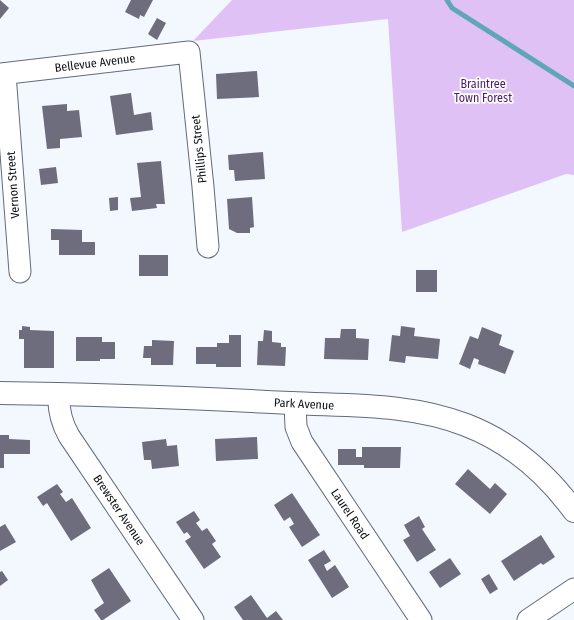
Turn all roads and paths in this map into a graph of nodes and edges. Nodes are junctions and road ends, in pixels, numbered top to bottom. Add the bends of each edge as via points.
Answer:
1 (189, 52) joint
2 (2, 74) edge
3 (208, 247) dead end
4 (20, 272) dead end
5 (0, 393) edge
6 (58, 394) junction
7 (295, 403) junction
8 (574, 511) edge
9 (574, 590) edge
10 (193, 620) edge
11 (421, 620) edge
12 (528, 620) edge

1 - 2 street, Bellevue Avenue
1 - 3 street, Phillips Street
2 - 4 street, Vernon Street
5 - 6 street, Park Avenue
6 - 7 street, Park Avenue
6 - 10 street, Brewster Avenue via 61,420 69,436
7 - 8 street, Park Avenue via 411,410 466,425 499,442 530,463 552,483
7 - 11 street, Laurel Road via 296,427 302,442
9 - 12 street

